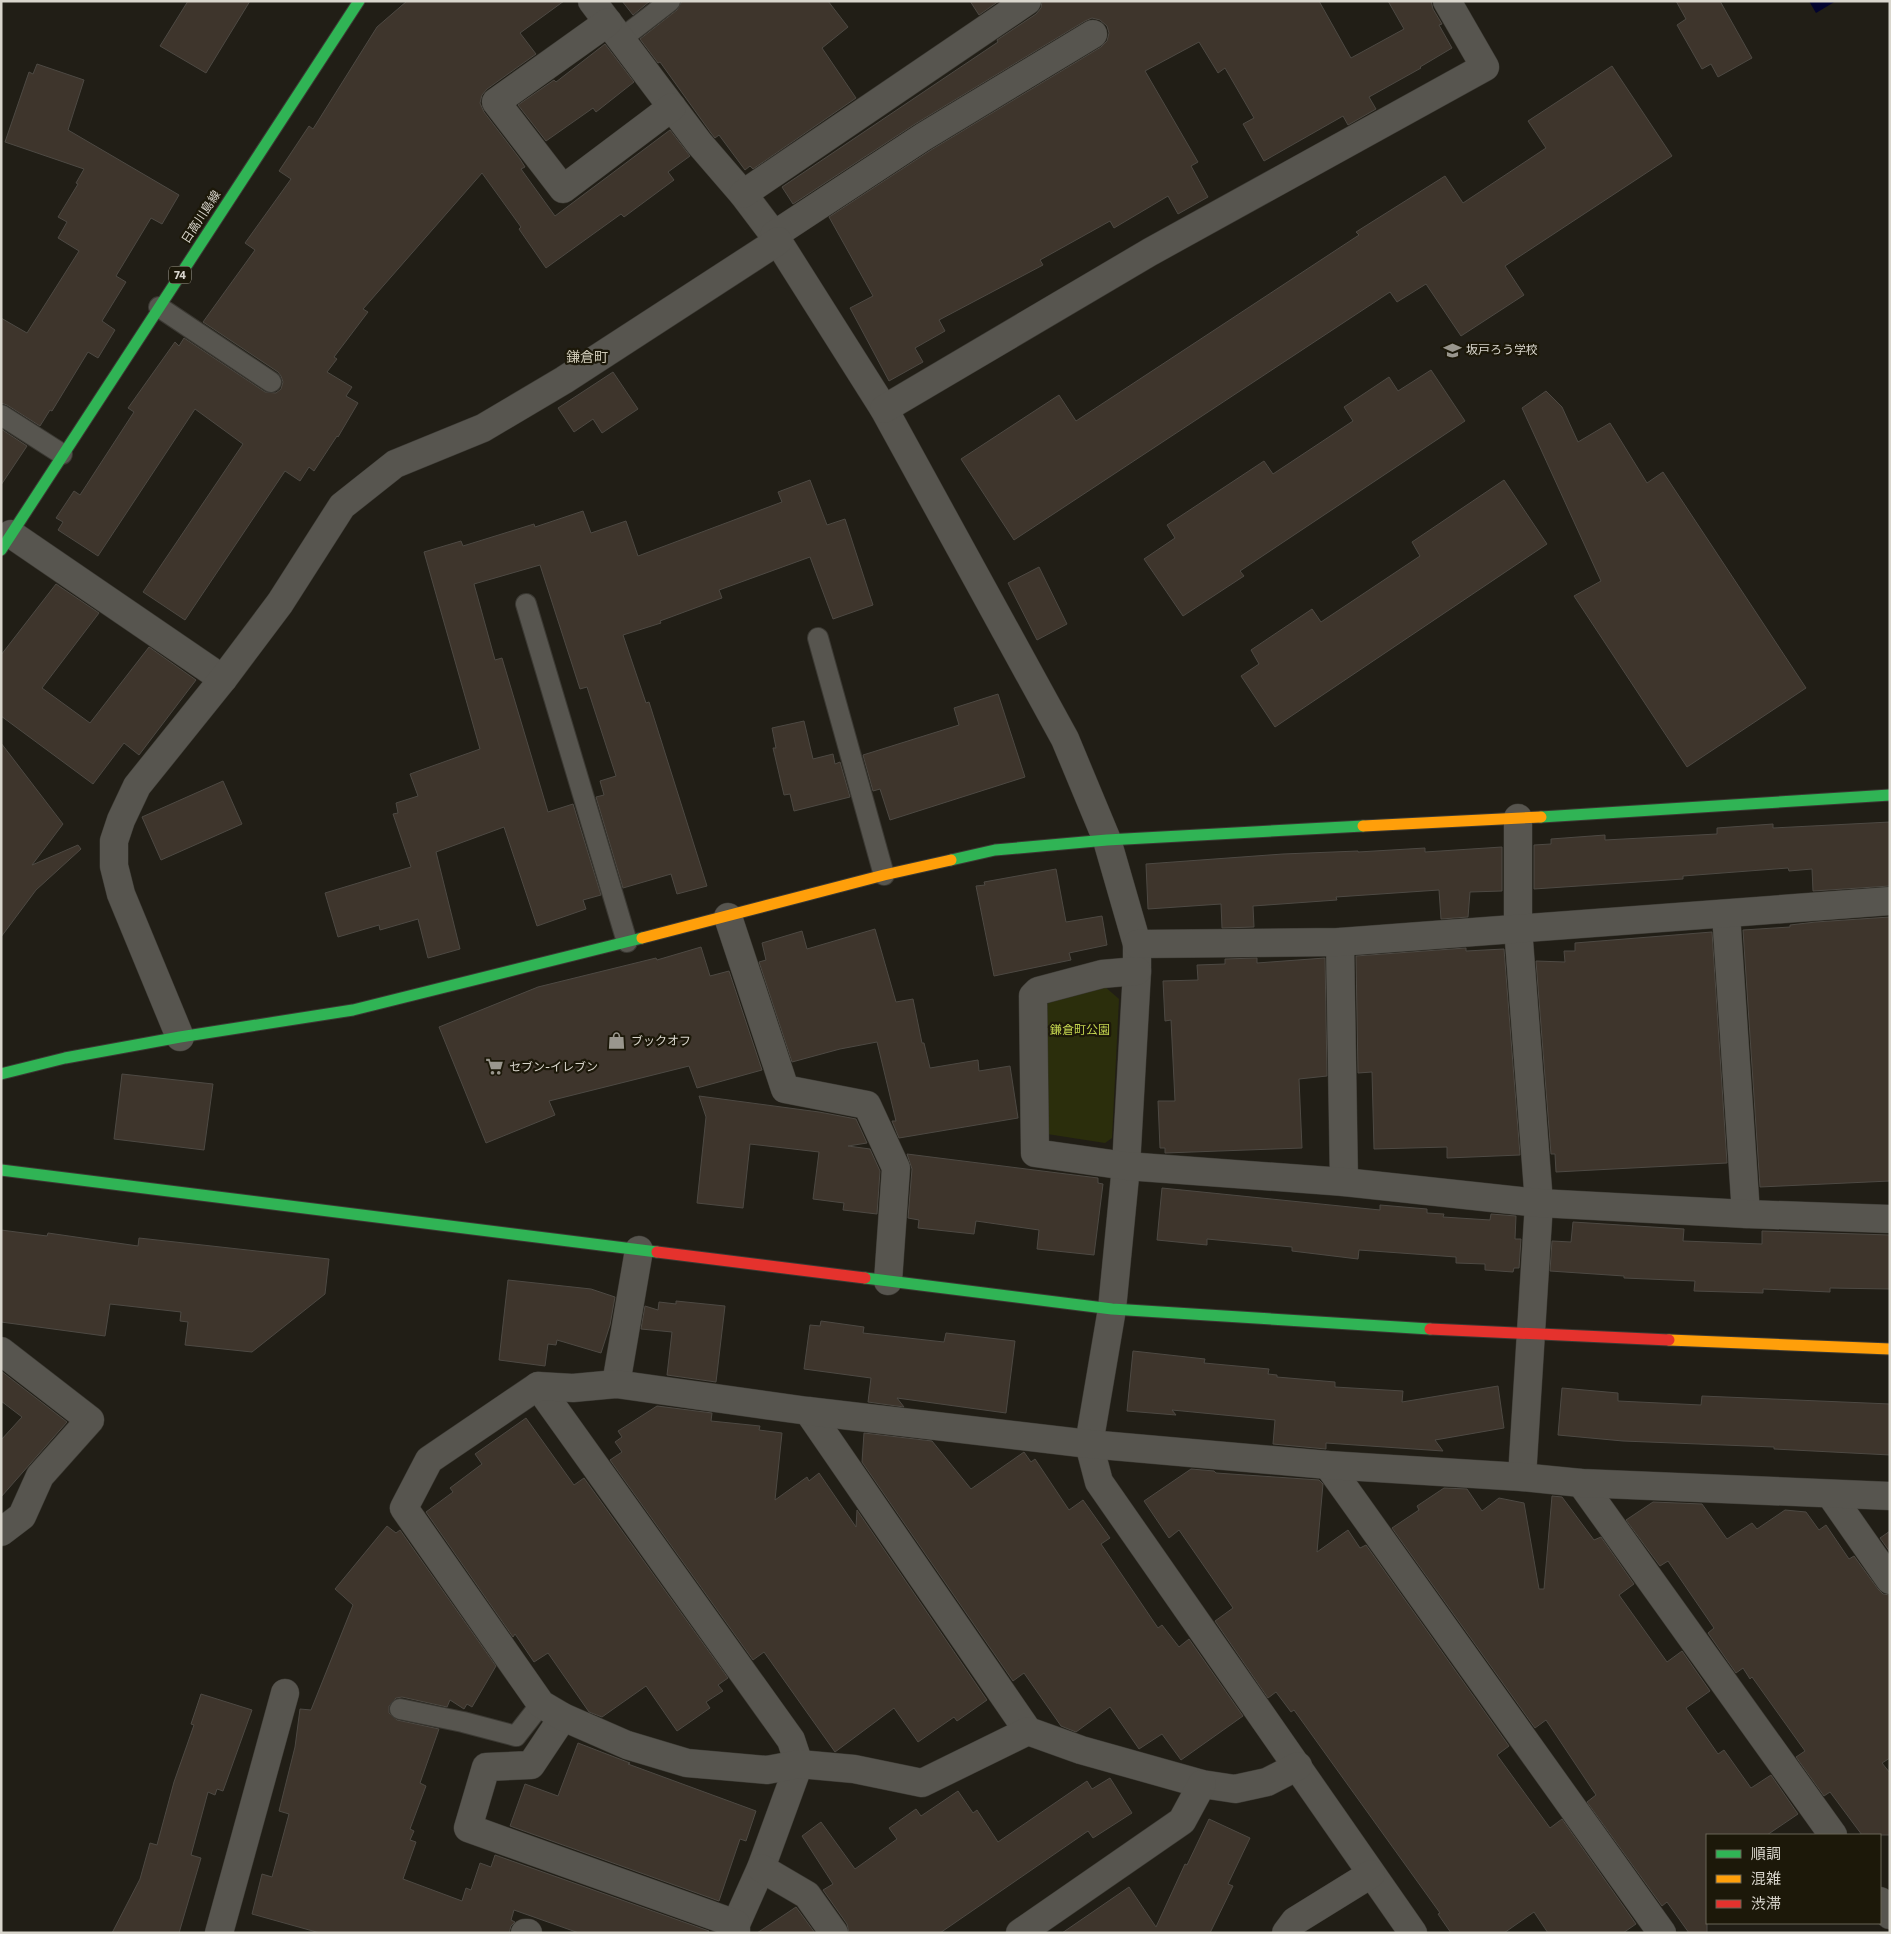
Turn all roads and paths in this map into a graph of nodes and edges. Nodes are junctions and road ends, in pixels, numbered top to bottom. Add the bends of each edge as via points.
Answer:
1 (359, 1) edge
2 (670, 1) edge
3 (1027, 1) edge
4 (1447, 1) edge
5 (607, 21) edge
6 (1093, 34) dead end
7 (672, 107) junction
8 (742, 194) junction
9 (776, 238) junction
10 (159, 307) junction
11 (271, 382) dead end
12 (884, 410) junction
13 (1, 415) edge
14 (62, 454) junction
15 (6, 542) edge
16 (526, 604) dead end
17 (818, 638) dead end
18 (223, 678) junction
19 (1890, 795) edge
20 (1518, 818) junction
21 (1107, 840) junction
22 (884, 875) junction
23 (1890, 901) edge
24 (1726, 914) junction
25 (728, 917) junction
26 (1518, 928) junction
27 (627, 942) junction
28 (1340, 942) junction
29 (1137, 944) junction
30 (1137, 971) junction
31 (180, 1036) junction
32 (1, 1074) edge
33 (1126, 1166) junction
34 (1, 1170) edge
35 (1344, 1182) junction
36 (1539, 1203) junction
37 (1746, 1214) junction
38 (1890, 1219) edge
39 (639, 1250) junction
40 (888, 1281) junction
41 (1112, 1309) junction
42 (1532, 1335) junction
43 (1890, 1349) edge
44 (1, 1351) edge
45 (616, 1384) junction
46 (538, 1386) junction
47 (808, 1411) junction
48 (1089, 1444) junction
49 (1328, 1465) junction
50 (1522, 1477) junction
51 (1582, 1484) junction
52 (1830, 1494) junction
53 (1890, 1496) edge
54 (1, 1532) edge
55 (1890, 1580) edge
56 (285, 1693) dead end
57 (400, 1709) dead end
58 (552, 1710) junction
59 (1028, 1731) junction
60 (799, 1764) junction
61 (1298, 1766) junction
62 (1202, 1784) junction
63 (1832, 1834) edge
64 (761, 1868) junction
65 (1371, 1874) junction
66 (1881, 1902) edge
67 (1890, 1915) edge
68 (736, 1928) edge
69 (219, 1933) edge
70 (834, 1933) edge
71 (1020, 1933) edge
72 (1286, 1933) edge
73 (1413, 1933) edge
74 (1662, 1933) edge

1 - 10 street, 日高川島線 / 74
2 - 5 lane
3 - 8 street
4 - 12 street via 1485,67 1150,252
5 - 7 street
5 - 7 street via 496,102 563,189
6 - 9 street via 923,137
7 - 8 street
8 - 9 street
9 - 12 street
9 - 18 street via 564,380 483,428 395,464 342,506 280,602
10 - 11 lane
10 - 14 street, 日高川島線 / 74
12 - 21 street via 1065,739
13 - 14 lane
14 - 15 street, 日高川島線 / 74
15 - 18 street
16 - 27 lane
17 - 22 lane
18 - 31 street via 137,786 114,841 114,866 121,894
19 - 20 street
20 - 21 street
20 - 26 street
21 - 22 street via 995,850
21 - 29 street
22 - 25 street
23 - 24 street
24 - 26 street
24 - 37 street
25 - 27 street
25 - 40 street via 786,1089 867,1105 896,1168
26 - 28 street
26 - 36 street
27 - 31 street via 353,1010
28 - 29 street
28 - 35 street
29 - 30 street
30 - 33 street
30 - 33 street via 1102,974 1038,991 1033,996 1035,1153
31 - 32 street
33 - 35 street
33 - 41 street
34 - 39 street
35 - 36 street
36 - 37 street
36 - 42 street
37 - 38 street
39 - 40 street
39 - 45 street
40 - 41 street
41 - 42 street
41 - 48 street
42 - 43 street
42 - 50 street
44 - 54 street via 90,1420 40,1476 22,1516
45 - 46 street via 573,1388
45 - 47 street
46 - 58 street via 429,1460 404,1508
46 - 60 street via 791,1740
47 - 48 street
47 - 59 street
48 - 49 street
48 - 61 street via 1099,1482
49 - 50 street
49 - 74 street
50 - 51 street
51 - 52 street
51 - 63 street
52 - 53 street
52 - 55 street
56 - 69 street
57 - 58 lane via 516,1736
58 - 60 street via 627,1745 687,1763 767,1770
58 - 68 street via 531,1765 486,1767 468,1828
59 - 60 street via 922,1784 854,1769
59 - 62 street via 1081,1750
60 - 64 street
61 - 62 street via 1267,1782 1235,1789
61 - 65 street
62 - 71 street via 1182,1821
64 - 68 street
64 - 70 street via 807,1895
65 - 72 street via 1295,1921
65 - 73 street
66 - 67 street

